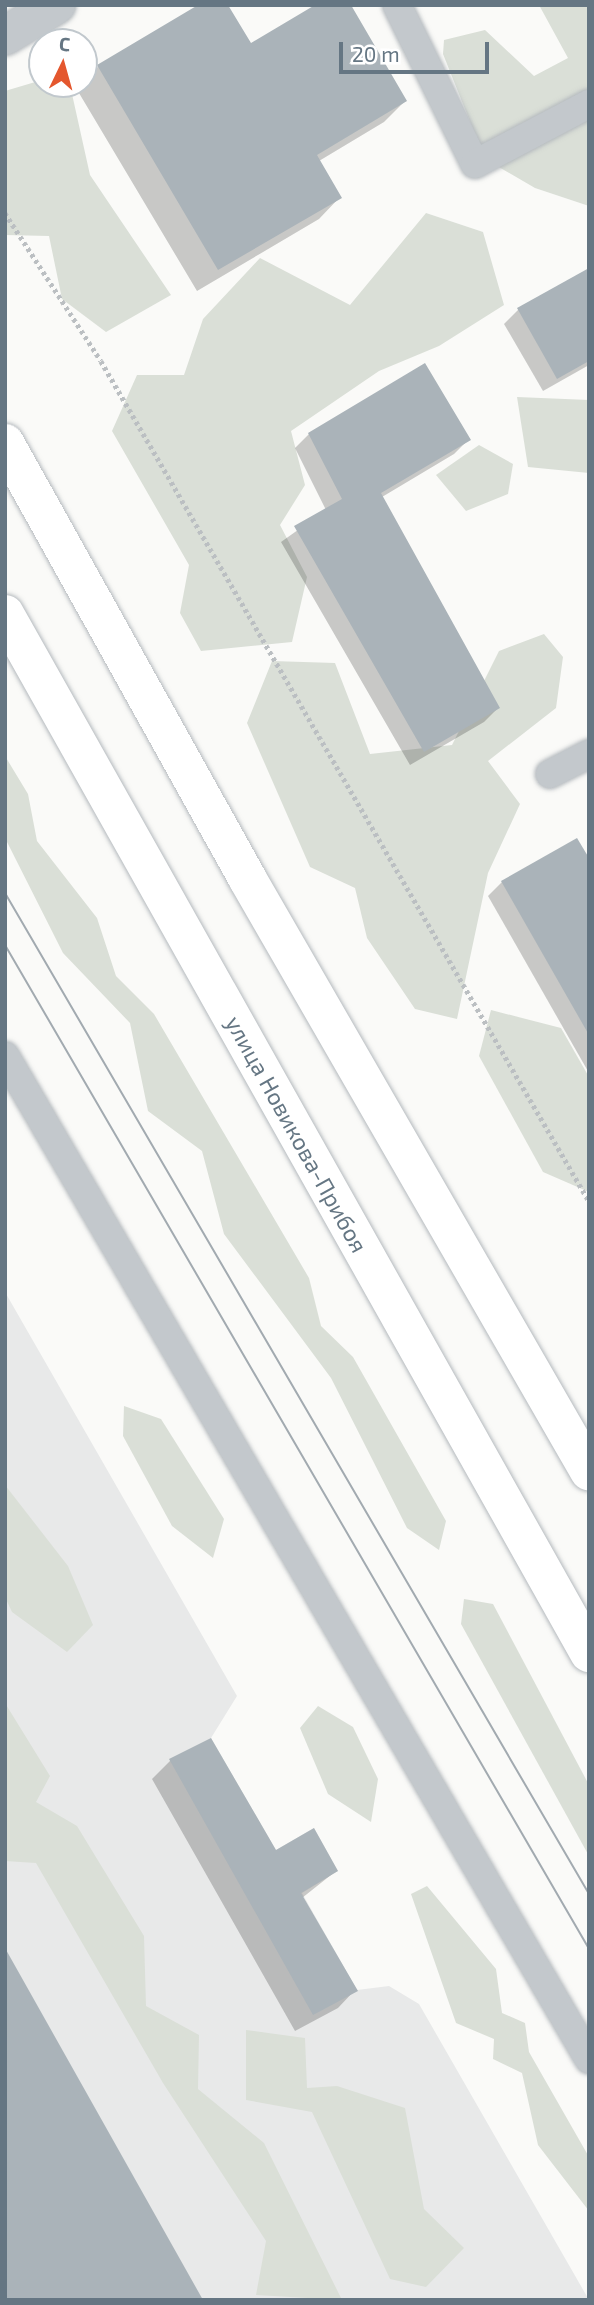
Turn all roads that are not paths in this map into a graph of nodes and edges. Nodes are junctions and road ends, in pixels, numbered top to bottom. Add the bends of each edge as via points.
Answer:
1 (56, 5) edge
2 (397, 5) edge
3 (5, 36) edge
4 (589, 104) edge
5 (5, 443) edge
6 (5, 614) edge
7 (589, 754) edge
8 (550, 774) dead end
9 (5, 1056) edge
10 (589, 1471) edge
11 (589, 1653) edge
12 (589, 2059) edge

1 - 3 street
2 - 4 lane via 475,164
5 - 10 main road via 254,890
6 - 11 main road, улица Новикова-Прибоя
7 - 8 lane
9 - 12 lane

